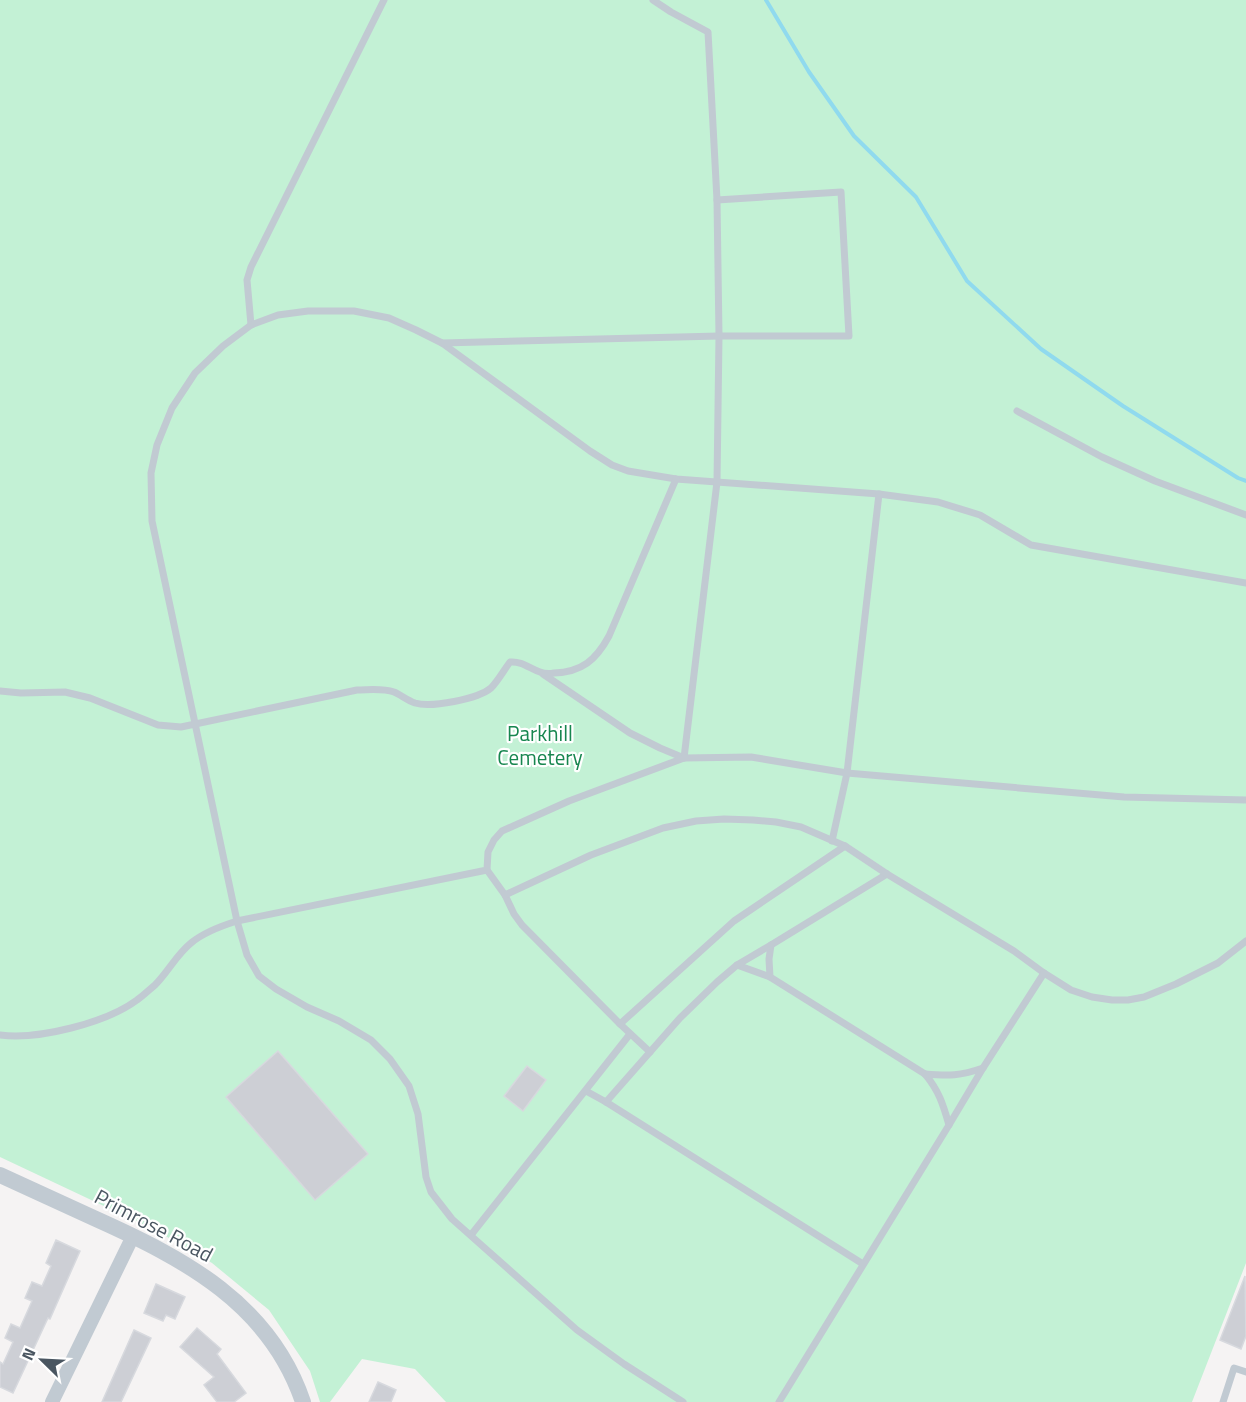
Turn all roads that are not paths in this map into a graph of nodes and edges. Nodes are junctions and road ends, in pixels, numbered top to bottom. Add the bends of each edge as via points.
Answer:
1 (384, 0) edge
2 (653, 0) edge
3 (717, 200) junction
4 (251, 325) junction
5 (719, 336) junction
6 (441, 343) junction
7 (1017, 411) dead end
8 (676, 479) junction
9 (717, 482) junction
10 (879, 494) junction
11 (1246, 515) edge
12 (1246, 583) edge
13 (543, 674) junction
14 (0, 690) edge
15 (194, 725) junction
16 (684, 758) junction
17 (847, 773) junction
18 (1246, 800) edge
19 (832, 841) junction
20 (845, 846) junction
21 (488, 870) junction
22 (887, 874) junction
23 (505, 895) junction
24 (237, 921) junction
25 (1246, 941) edge
26 (771, 945) junction
27 (737, 965) junction
28 (1044, 973) junction
29 (770, 977) junction
30 (620, 1024) junction
31 (630, 1034) junction
32 (0, 1035) edge
33 (650, 1052) junction
34 (983, 1068) junction
35 (925, 1074) junction
36 (586, 1091) junction
37 (606, 1102) junction
38 (949, 1125) junction
39 (0, 1175) edge
40 (471, 1235) junction
41 (133, 1236) junction
42 (863, 1264) junction
43 (1246, 1372) edge
44 (52, 1402) edge
45 (303, 1402) edge
46 (683, 1402) edge
47 (778, 1402) edge
48 (1223, 1402) edge

1 - 4 lane via 250,267 247,280
2 - 3 lane via 708,32
3 - 5 lane
3 - 5 lane via 841,192 849,336
4 - 6 lane via 278,315 354,310 389,318
4 - 15 lane via 195,373 172,408 151,473 152,521
5 - 6 lane
5 - 9 lane
6 - 8 lane via 612,465
7 - 11 lane via 1102,457
8 - 9 lane
8 - 13 lane via 602,649 591,662 568,673
9 - 10 lane
9 - 16 lane
10 - 12 lane via 938,502 980,514 1031,545
10 - 17 lane
13 - 15 lane via 518,661 510,662 491,687 480,695 459,700 427,705 393,692 357,690
13 - 16 lane via 630,733
14 - 15 lane via 65,692 158,725
15 - 24 lane
16 - 17 lane via 751,757
16 - 21 lane via 502,831 488,852
17 - 18 lane via 1124,797
17 - 19 lane
19 - 20 lane
19 - 23 lane via 801,827 776,822 696,821 663,828 591,855
20 - 22 lane
20 - 30 lane via 734,921
21 - 23 lane
21 - 24 lane
22 - 26 lane
22 - 28 lane
23 - 30 lane via 522,925
24 - 32 lane via 191,943 136,1001 108,1016 67,1029
24 - 40 lane via 247,956 259,976 296,1001 371,1040 390,1059 409,1086 418,1114 431,1192 452,1219
25 - 28 lane via 1218,963 1176,984 1128,1000 1092,997 1071,990
26 - 27 lane
26 - 29 lane
27 - 29 lane
27 - 33 lane
28 - 34 lane
29 - 35 lane
30 - 31 lane
31 - 33 lane
31 - 36 lane
33 - 37 lane
34 - 35 lane via 962,1075
34 - 38 lane
35 - 38 lane via 935,1086
36 - 37 lane
36 - 40 lane
37 - 42 lane
38 - 42 lane
39 - 41 street, Primrose Road
40 - 46 lane via 577,1330
41 - 44 street
41 - 45 street, Primrose Road via 202,1274 235,1300 281,1355
42 - 47 lane
43 - 48 lane via 1234,1368

